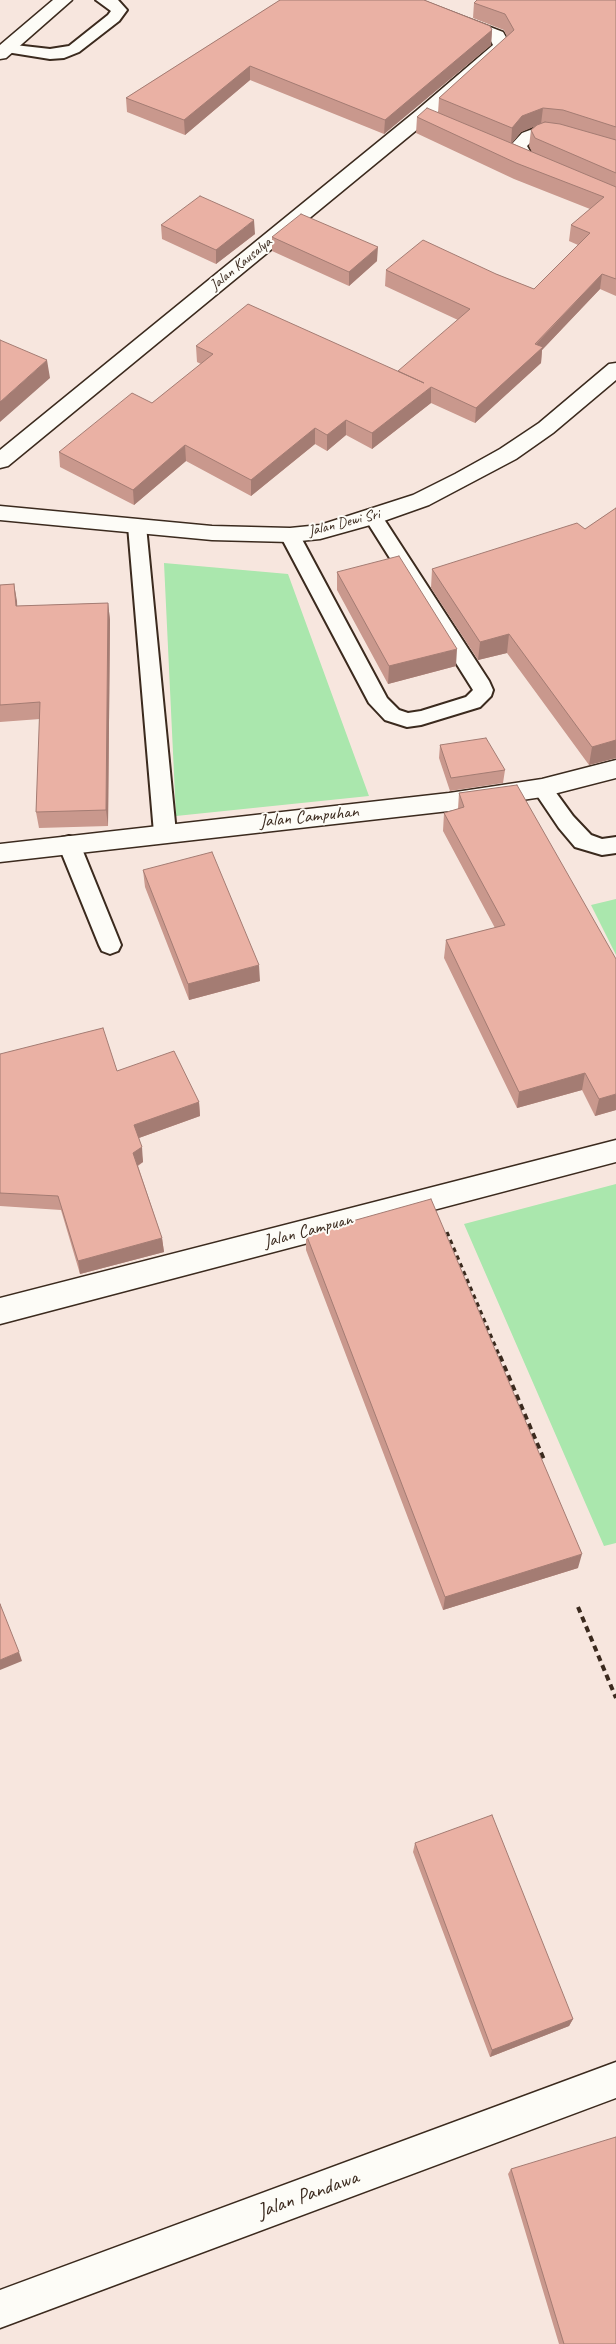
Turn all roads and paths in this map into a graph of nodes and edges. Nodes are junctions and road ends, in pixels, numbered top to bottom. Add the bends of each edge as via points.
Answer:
1 (63, 0) edge
2 (104, 0) edge
3 (404, 0) edge
4 (3, 51) edge
5 (616, 150) edge
6 (508, 151) edge
7 (525, 158) junction
8 (555, 171) edge
9 (616, 369) edge
10 (0, 461) edge
11 (0, 513) edge
12 (373, 517) junction
13 (137, 526) junction
14 (290, 535) junction
15 (616, 769) edge
16 (542, 788) junction
17 (165, 834) junction
18 (69, 844) junction
19 (616, 845) edge
20 (0, 853) edge
21 (110, 945) dead end
22 (616, 1151) edge
23 (433, 1199) junction
24 (0, 1311) edge
25 (544, 1462) edge
26 (578, 1607) dead end
27 (616, 1698) edge
28 (616, 2080) edge
29 (0, 2310) edge

1 - 4 street
2 - 4 lane via 119,10 114,18 74,49 50,54
3 - 10 street, Jalan Kausalya via 497,36 502,46 431,119
5 - 7 lane via 541,131 528,136 519,145
6 - 7 lane
7 - 8 lane
9 - 12 street, Jalan Dewi Sri via 546,428 508,454 421,500
11 - 13 street, Jalan Dewi Sri
12 - 14 street, Jalan Dewi Sri via 320,532
12 - 14 lane via 479,681 483,690 474,702 421,718 407,720 392,715 379,703
13 - 14 street, Jalan Dewi Sri via 212,533
13 - 17 lane
15 - 16 street, Jalan Campuhan
16 - 17 street, Jalan Campuhan via 449,802
16 - 19 lane via 583,841 602,847
17 - 18 street, Jalan Campuhan
18 - 20 street, Jalan Campuhan
18 - 21 lane
22 - 23 street, Jalan Campuan
23 - 24 street, Jalan Campuan
23 - 25 path
26 - 27 path
28 - 29 street, Jalan Pandawa

